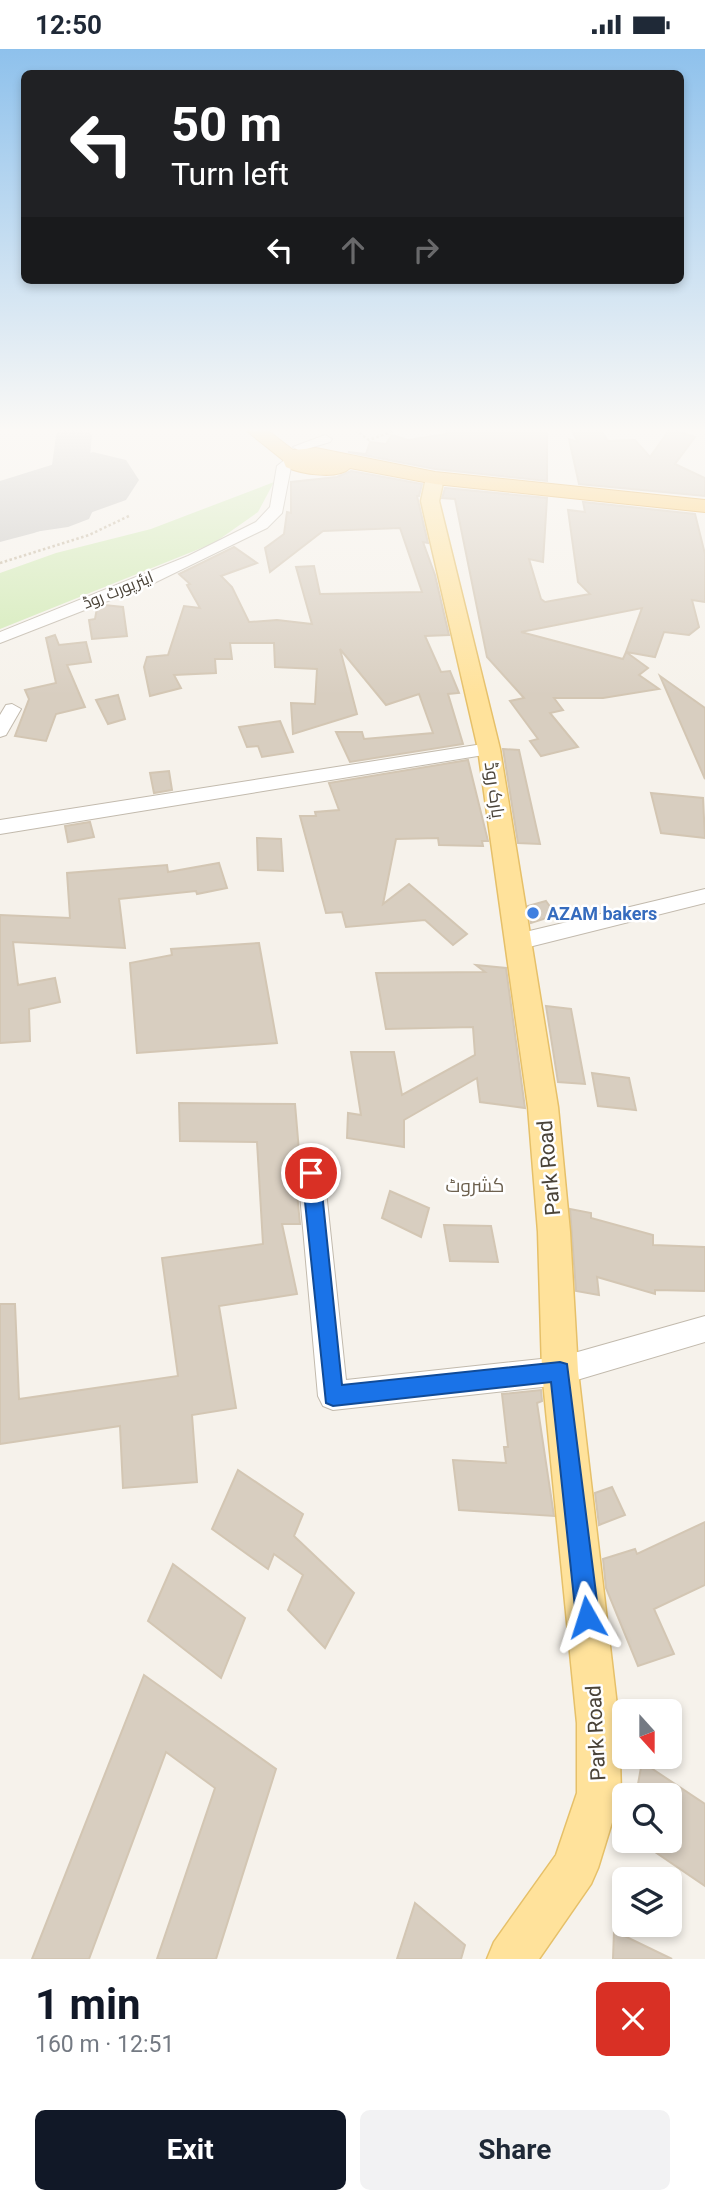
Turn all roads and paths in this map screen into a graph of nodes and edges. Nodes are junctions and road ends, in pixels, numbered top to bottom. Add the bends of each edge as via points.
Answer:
1 (129, 516) edge
2 (273, 516) edge
3 (434, 516) edge
4 (0, 563) edge
5 (0, 638) edge
6 (12, 709) dead end
7 (0, 731) edge
8 (489, 749) junction
9 (0, 827) edge
10 (705, 896) edge
11 (517, 942) junction
12 (544, 1107) joint
13 (311, 1173) dead end
14 (705, 1329) edge
15 (560, 1371) junction
16 (511, 1959) edge

1 - 4 path via 89,535
2 - 5 street, ایئرپورٹ روڈ via 209,553
3 - 8 main road, پارک روڈ
6 - 7 street
8 - 9 street
8 - 11 main road, پارک روڈ
10 - 11 street
11 - 12 main road, پارک روڈ
12 - 15 main road, Park Road
13 - 15 street via 333,1396
14 - 15 street
15 - 16 main road, Park Road via 598,1723 599,1793 575,1868

